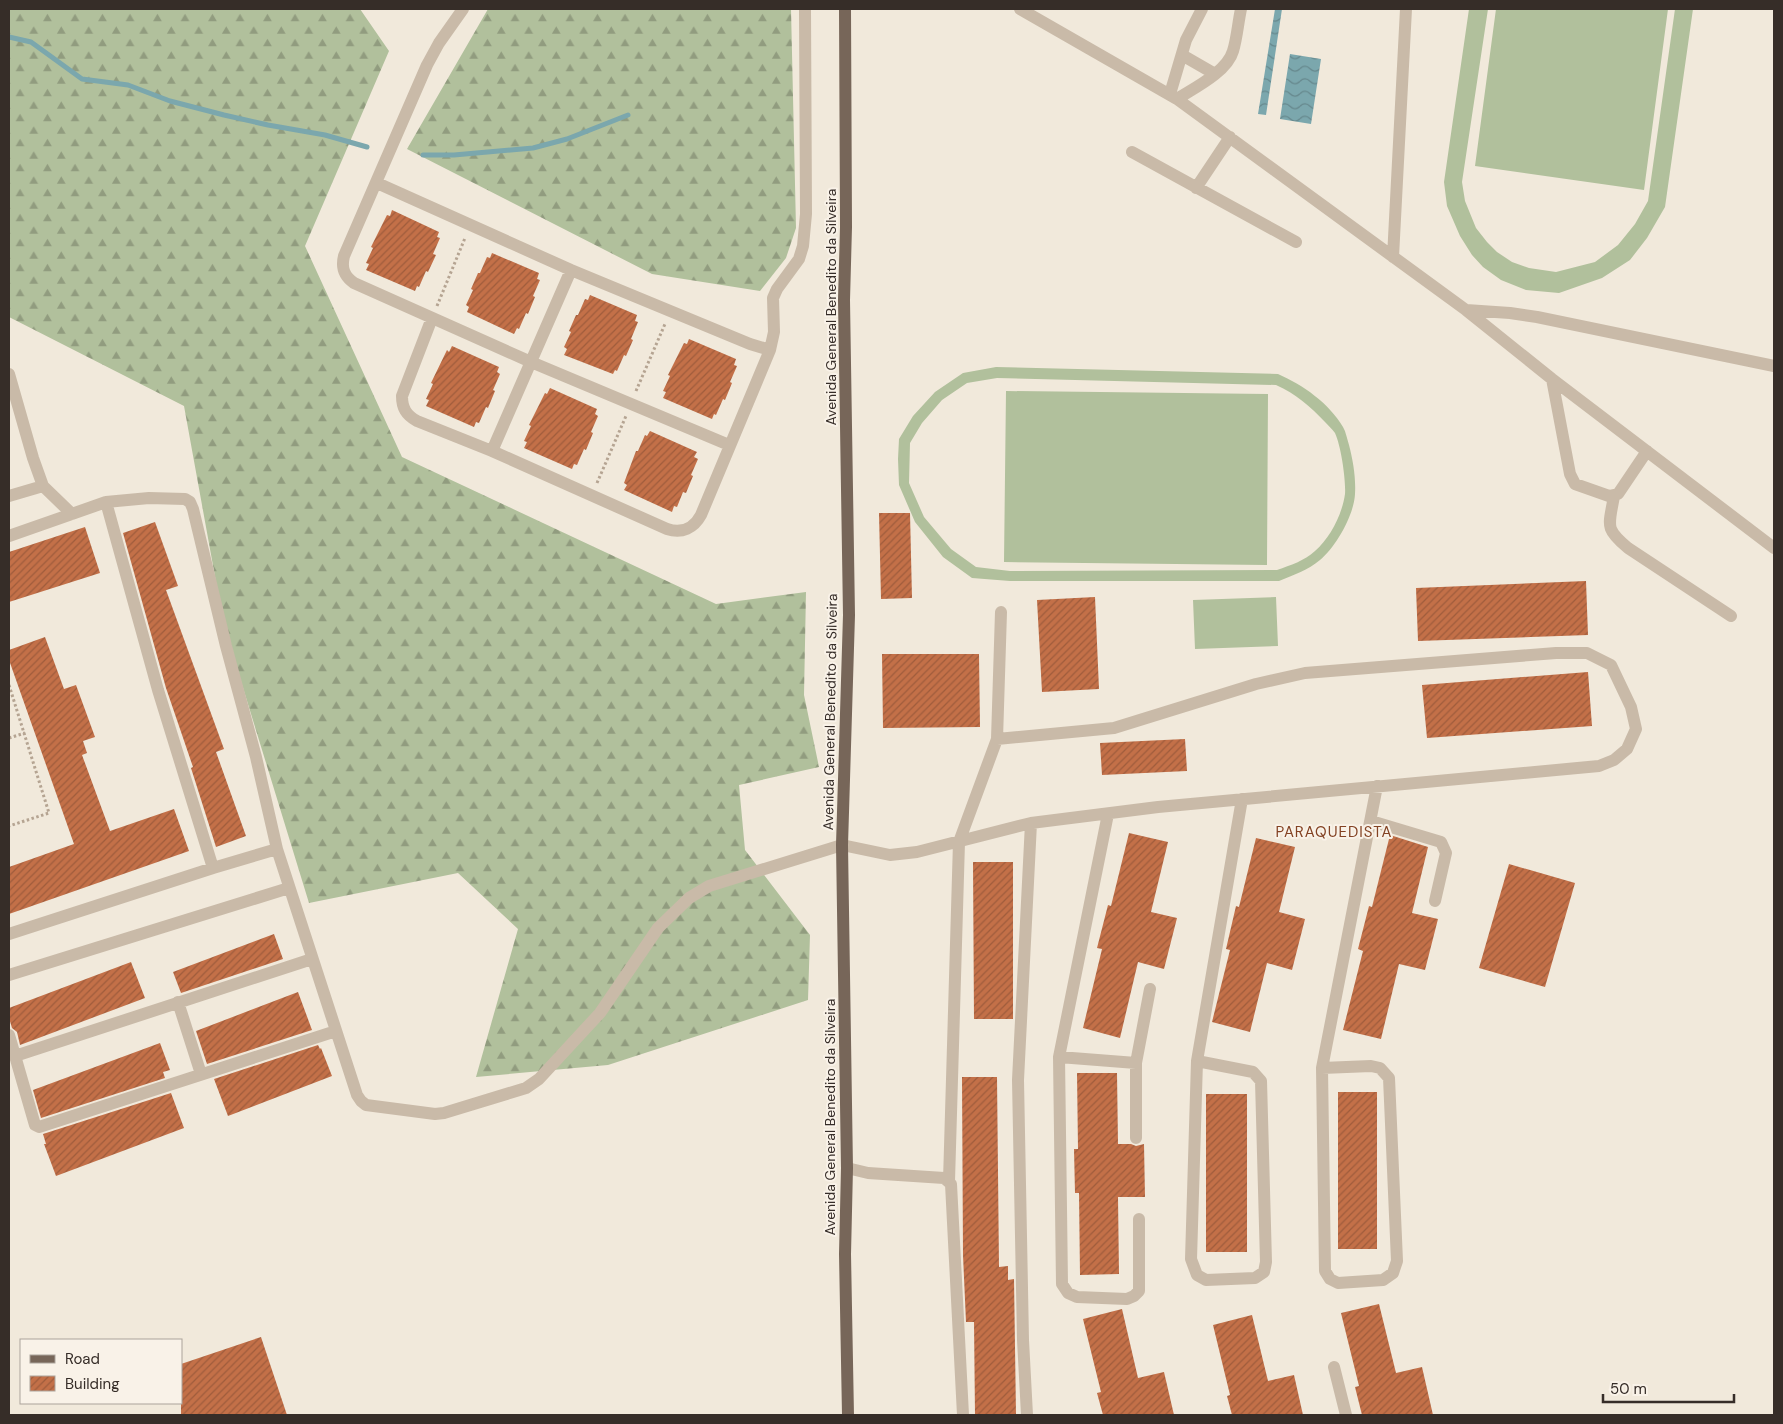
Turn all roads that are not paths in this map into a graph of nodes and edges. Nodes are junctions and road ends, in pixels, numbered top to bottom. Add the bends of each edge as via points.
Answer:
1 (463, 9) edge
2 (805, 9) edge
3 (845, 9) edge
4 (1020, 9) edge
5 (1202, 9) edge
6 (1241, 9) edge
7 (1406, 9) edge
8 (1182, 55) junction
9 (1215, 74) junction
10 (1174, 96) junction
11 (1230, 137) junction
12 (1132, 152) dead end
13 (377, 183) junction
14 (1196, 188) junction
15 (1296, 242) dead end
16 (1393, 257) junction
17 (571, 270) junction
18 (1466, 310) junction
19 (432, 318) junction
20 (770, 350) junction
21 (531, 362) junction
22 (1774, 366) edge
23 (9, 374) edge
24 (1552, 380) junction
25 (729, 445) junction
26 (492, 451) junction
27 (1647, 451) junction
28 (43, 486) junction
29 (9, 496) edge
30 (1614, 496) junction
31 (106, 502) junction
32 (72, 514) junction
33 (9, 536) edge
34 (1774, 548) edge
35 (1001, 612) dead end
36 (1731, 616) dead end
37 (997, 740) junction
38 (1377, 786) junction
39 (1242, 799) junction
40 (1108, 814) junction
41 (1371, 821) junction
42 (1031, 823) junction
43 (959, 842) junction
44 (842, 845) junction
45 (277, 849) junction
46 (213, 868) junction
47 (289, 888) junction
48 (1435, 900) dead end
49 (9, 934) edge
50 (312, 959) junction
51 (9, 975) edge
52 (1150, 989) dead end
53 (178, 1002) junction
54 (336, 1031) junction
55 (9, 1035) edge
56 (15, 1056) junction
57 (1059, 1057) junction
58 (1197, 1061) junction
59 (1136, 1063) junction
60 (1322, 1068) junction
61 (201, 1074) junction
62 (1136, 1138) dead end
63 (847, 1168) junction
64 (948, 1180) junction
65 (1138, 1219) dead end
66 (1334, 1366) dead end
67 (848, 1415) edge
68 (963, 1415) edge
69 (1027, 1415) edge
70 (1346, 1415) edge

1 - 13 street via 432,54
2 - 20 street via 804,238 799,259 773,298 774,332
3 - 44 main road, Avenida General Benedito da Silveira via 844,300 849,615
4 - 10 street
5 - 8 street
6 - 9 street via 1233,52
7 - 16 street
8 - 9 street
8 - 10 street
9 - 10 street
10 - 11 street
11 - 14 street
11 - 16 street
12 - 14 street
13 - 17 street
13 - 19 street via 344,256 344,272 354,283
14 - 15 street
16 - 18 street
17 - 20 street
17 - 21 street
18 - 22 street via 1537,317
18 - 24 street
19 - 21 street
19 - 26 street via 403,391 403,407 417,421
20 - 25 street
21 - 25 street
21 - 26 street
23 - 28 street
24 - 27 street
24 - 30 street via 1571,479 1575,484
25 - 26 street via 698,520 691,527 679,531 667,530
27 - 30 street
27 - 34 street
28 - 29 street
28 - 32 street
30 - 36 street via 1610,521 1613,535
31 - 32 street
31 - 45 street via 149,498 190,502
31 - 46 street via 158,690
32 - 33 street
35 - 37 street
37 - 38 street via 1114,728 1256,684 1305,673 1556,653 1587,653 1611,665 1631,707 1636,729 1627,749 1614,760 1599,766
37 - 43 street
38 - 39 street
38 - 41 street
39 - 40 street
39 - 58 street
40 - 42 street
40 - 57 street
41 - 48 street via 1442,842 1446,852
41 - 60 street
42 - 43 street
42 - 69 street via 1018,1080
43 - 44 street via 890,855
43 - 64 street
44 - 54 street via 709,886 689,898 658,928 600,1013 539,1079 526,1088 435,1114 366,1105 357,1095
44 - 63 main road, Avenida General Benedito da Silveira
45 - 46 street
45 - 47 street
46 - 49 street
47 - 50 street
47 - 51 street
50 - 53 street
50 - 54 street
52 - 59 street
53 - 56 street
53 - 61 street
54 - 61 street
55 - 56 street
56 - 61 street via 35,1125 39,1127
57 - 59 street
57 - 65 street via 1062,1284 1068,1293 1077,1297 1127,1299 1134,1296 1138,1291
58 - 58 street via 1191,1260 1197,1276 1206,1280 1255,1278 1264,1272 1266,1262 1261,1080 1253,1072
59 - 62 street
60 - 60 street via 1325,1271 1338,1283 1383,1280 1393,1273 1397,1261 1389,1078 1380,1068 1371,1066
63 - 64 street
63 - 67 main road, Avenida General Benedito da Silveira
64 - 68 street via 952,1187
66 - 70 street

